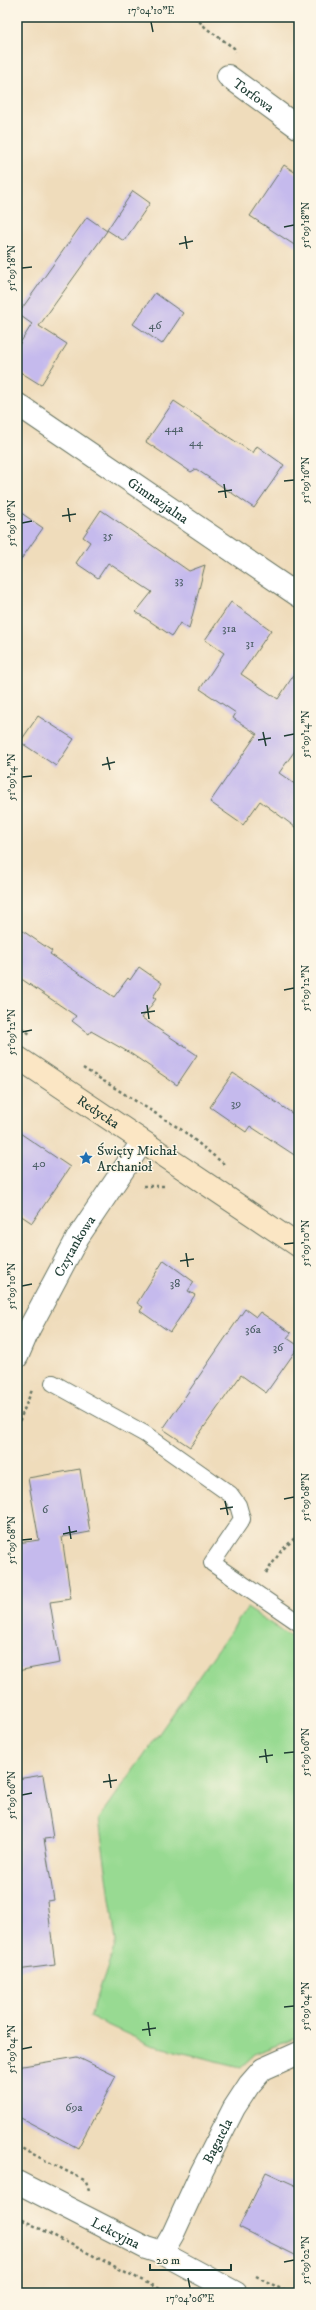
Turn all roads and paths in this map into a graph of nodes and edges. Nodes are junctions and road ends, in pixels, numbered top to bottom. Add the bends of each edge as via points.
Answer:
1 (195, 17) edge
2 (228, 76) joint
3 (299, 128) edge
4 (17, 404) edge
5 (299, 596) edge
6 (17, 1057) edge
7 (142, 1142) junction
8 (142, 1186) dead end
9 (138, 1192) dead end
10 (299, 1246) edge
11 (17, 1357) edge
12 (35, 1383) dead end
13 (53, 1383) dead end
14 (17, 1427) edge
15 (299, 1534) edge
16 (264, 1576) dead end
17 (299, 1623) edge
18 (299, 2053) edge
19 (17, 2182) edge
20 (17, 2217) edge
21 (162, 2253) junction
22 (167, 2293) edge
23 (236, 2293) edge

1 - 2 path via 234,48 237,60
2 - 3 street, Torfowa
4 - 5 street, Gimnazjalna
6 - 7 street, Redycka
7 - 10 street, Redycka
7 - 11 street, Czytankowa via 78,1237
8 - 9 path
12 - 14 path
13 - 17 lane via 145,1434 230,1494 238,1505 242,1519 212,1563
15 - 16 path via 281,1551
18 - 21 street, Bagatela via 263,2069 249,2085 234,2108
19 - 21 street, Lekcyjna via 146,2248
20 - 22 path
21 - 23 street, Lekcyjna

